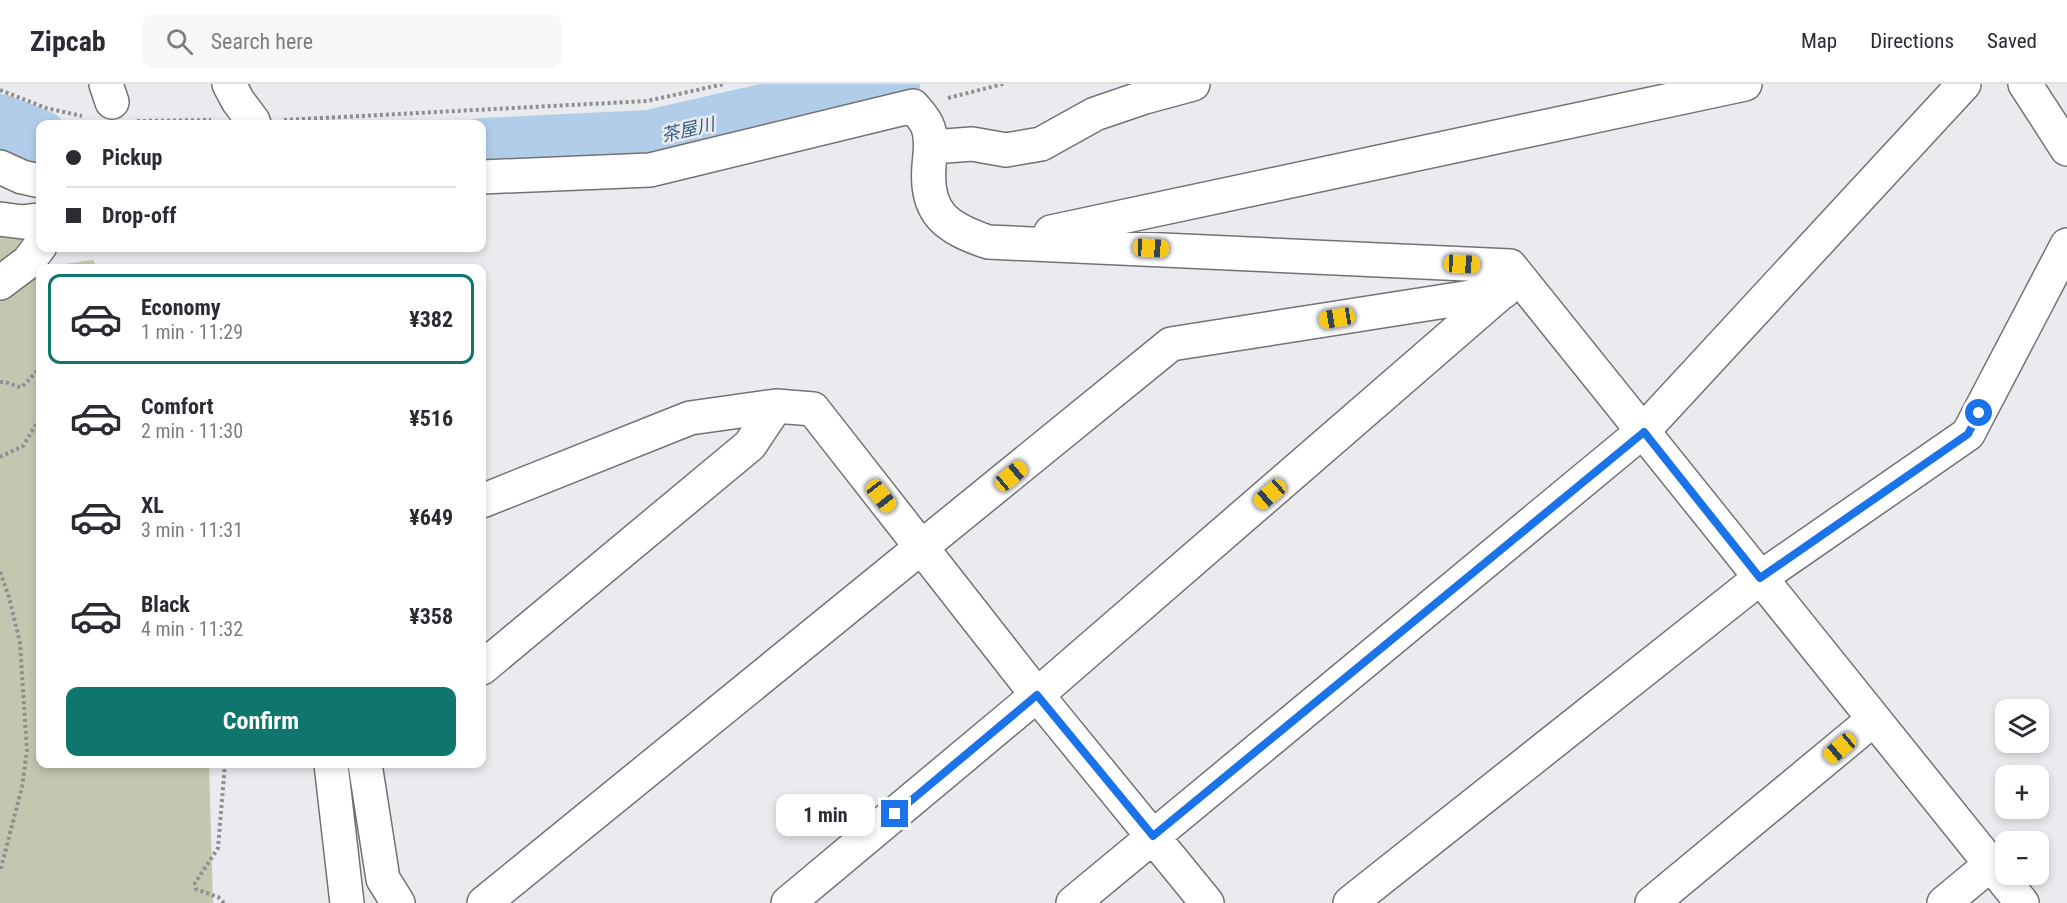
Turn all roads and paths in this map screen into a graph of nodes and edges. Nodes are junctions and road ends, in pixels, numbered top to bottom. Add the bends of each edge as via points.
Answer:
1 (229, 84) edge
2 (724, 84) edge
3 (1003, 84) edge
4 (1193, 84) edge
5 (1745, 84) edge
6 (1964, 84) edge
7 (2025, 84) edge
8 (0, 90) edge
9 (107, 106) edge
10 (914, 106) junction
11 (228, 120) edge
12 (252, 120) edge
13 (308, 120) edge
14 (932, 147) junction
15 (2067, 149) edge
16 (0, 167) edge
17 (486, 177) edge
18 (36, 180) edge
19 (0, 219) edge
20 (36, 220) edge
21 (1008, 241) junction
22 (2067, 245) edge
23 (36, 251) edge
24 (1506, 279) junction
25 (0, 283) edge
26 (36, 372) edge
27 (0, 382) edge
28 (776, 406) junction
29 (36, 424) edge
30 (1644, 432) junction
31 (0, 457) edge
32 (486, 499) edge
33 (922, 548) junction
34 (0, 572) edge
35 (1760, 578) junction
36 (486, 665) edge
37 (1037, 695) junction
38 (1874, 719) junction
39 (225, 768) edge
40 (331, 768) edge
41 (366, 768) edge
42 (1153, 836) junction
43 (1991, 864) junction
44 (0, 872) edge
45 (224, 903) edge
46 (347, 903) edge
47 (398, 903) edge
48 (484, 903) edge
49 (788, 903) edge
50 (1073, 903) edge
51 (1207, 903) edge
52 (1350, 903) edge
53 (1652, 903) edge
54 (1944, 903) edge
55 (2022, 903) edge

1 - 12 street
2 - 13 path via 647,101
3 - 10 path
4 - 14 street via 1095,114 1041,144 1005,150 972,144
5 - 21 street
6 - 30 street
7 - 15 street
8 - 9 path via 46,108
9 - 11 path
10 - 14 street via 927,126
10 - 17 street via 650,170
14 - 21 street via 930,195 941,219 964,234 988,242
16 - 18 street
19 - 20 street
21 - 24 street
22 - 35 street via 1968,434
23 - 25 street
24 - 30 street
24 - 33 street via 1171,344
24 - 37 street
26 - 27 path via 22,387
28 - 32 street via 690,418
28 - 33 street via 813,409
28 - 36 street via 750,445
29 - 31 path via 23,446
30 - 35 street
30 - 42 street
33 - 37 street
33 - 48 street
34 - 44 path via 20,643 27,751
35 - 38 street
35 - 52 street
37 - 42 street
37 - 49 street
38 - 43 street
38 - 53 street
39 - 45 path via 218,848 195,883 196,889
40 - 46 street
41 - 47 street via 383,879
42 - 50 street
42 - 51 street
43 - 54 street
43 - 55 street

